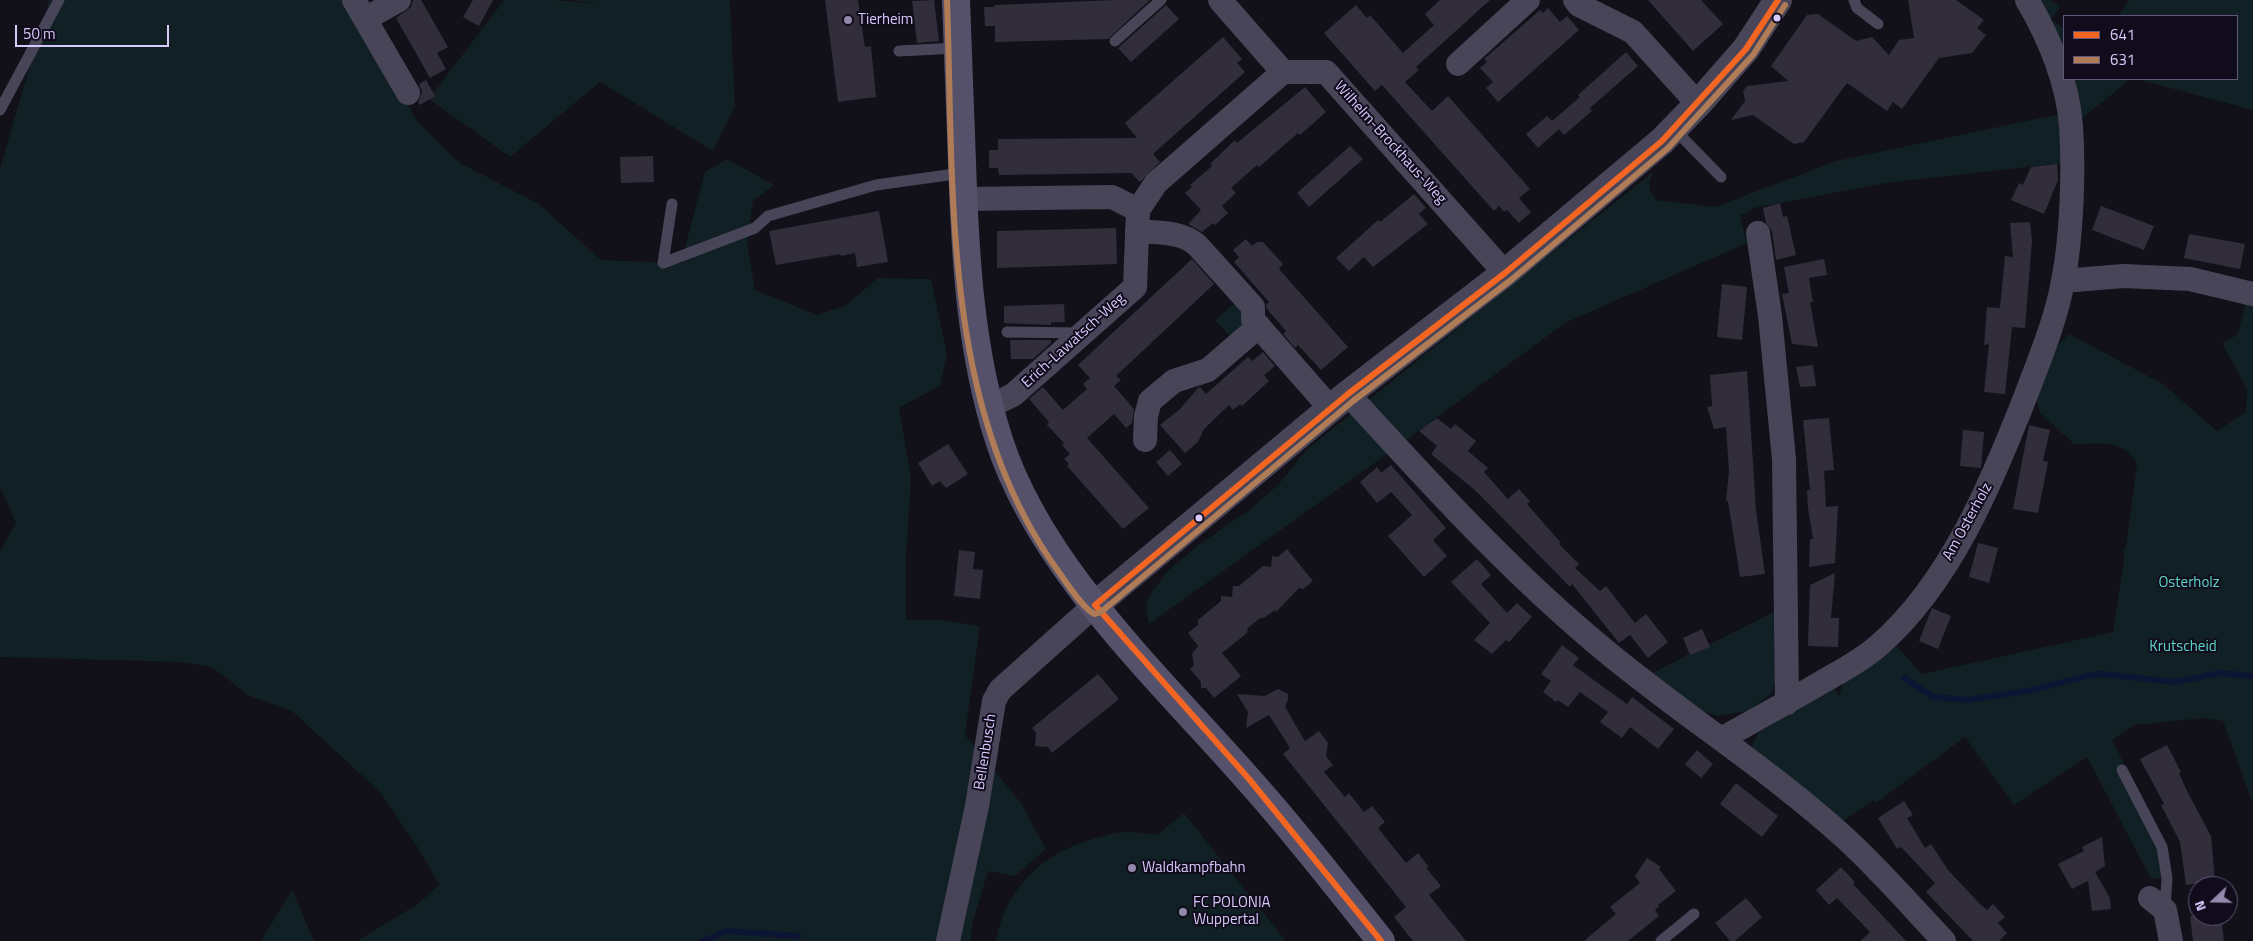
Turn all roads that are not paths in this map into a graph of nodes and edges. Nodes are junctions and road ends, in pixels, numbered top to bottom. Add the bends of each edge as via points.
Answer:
1 (59, 0) edge
2 (399, 0) edge
3 (956, 0) edge
4 (1161, 0) edge
5 (1220, 0) edge
6 (1528, 0) edge
7 (1575, 0) edge
8 (1778, 0) edge
9 (1854, 0) edge
10 (2028, 0) edge
11 (359, 10) edge
12 (1878, 24) dead end
13 (1114, 41) dead end
14 (958, 48) junction
15 (899, 51) dead end
16 (1458, 64) dead end
17 (1283, 72) junction
18 (408, 93) dead end
19 (1698, 104) junction
20 (0, 110) edge
21 (1674, 129) junction
22 (1721, 177) dead end
23 (962, 186) junction
24 (672, 204) dead end
25 (1138, 221) junction
26 (1758, 233) dead end
27 (1505, 273) junction
28 (2063, 281) junction
29 (2253, 294) edge
30 (1259, 326) junction
31 (1007, 332) dead end
32 (1083, 333) junction
33 (1339, 402) junction
34 (990, 406) junction
35 (1145, 440) dead end
36 (1095, 605) junction
37 (1787, 703) junction
38 (1721, 739) junction
39 (2122, 770) dead end
40 (2158, 904) joint
41 (1694, 914) dead end
42 (948, 941) edge
43 (1381, 941) edge
44 (1661, 941) edge
45 (1944, 941) edge
46 (2170, 941) edge

1 - 20 lane
2 - 11 street
3 - 14 main road
4 - 13 lane
5 - 17 street
6 - 16 street
7 - 19 street via 1633,32
8 - 19 street via 1746,49
9 - 12 lane via 1857,8
10 - 28 street, Am Osterholz via 2046,37 2065,94 2071,124 2071,206
11 - 18 street
14 - 15 lane
14 - 23 main road
17 - 25 street via 1156,184
17 - 27 street, Wilhelm-Brockhaus-Weg via 1326,72
19 - 21 street
21 - 22 lane
21 - 27 street
23 - 24 lane via 876,186 768,216 754,228 663,263
23 - 25 street via 1112,197
23 - 34 main road via 972,308
25 - 30 street via 1189,238 1252,307 1253,320
25 - 32 street, Erich-Lawatsch-Weg via 1135,287
26 - 37 street via 1784,459
27 - 33 street
28 - 29 street via 2123,276 2190,279
28 - 37 street, Am Osterholz via 2046,343 1988,488 1962,539 1935,581 1878,646
30 - 33 street
30 - 35 street via 1208,370 1174,381 1150,401
31 - 32 lane
32 - 34 street, Erich-Lawatsch-Weg via 1013,395
33 - 36 street
33 - 38 street via 1589,637
34 - 36 main road via 999,441 1036,522
36 - 42 street, Bellenbusch via 1000,690 994,701 977,806
36 - 43 main road via 1249,779
37 - 38 street, Am Osterholz
38 - 45 street via 1846,839
39 - 40 lane via 2162,847 2167,878
40 - 46 street
41 - 44 lane

